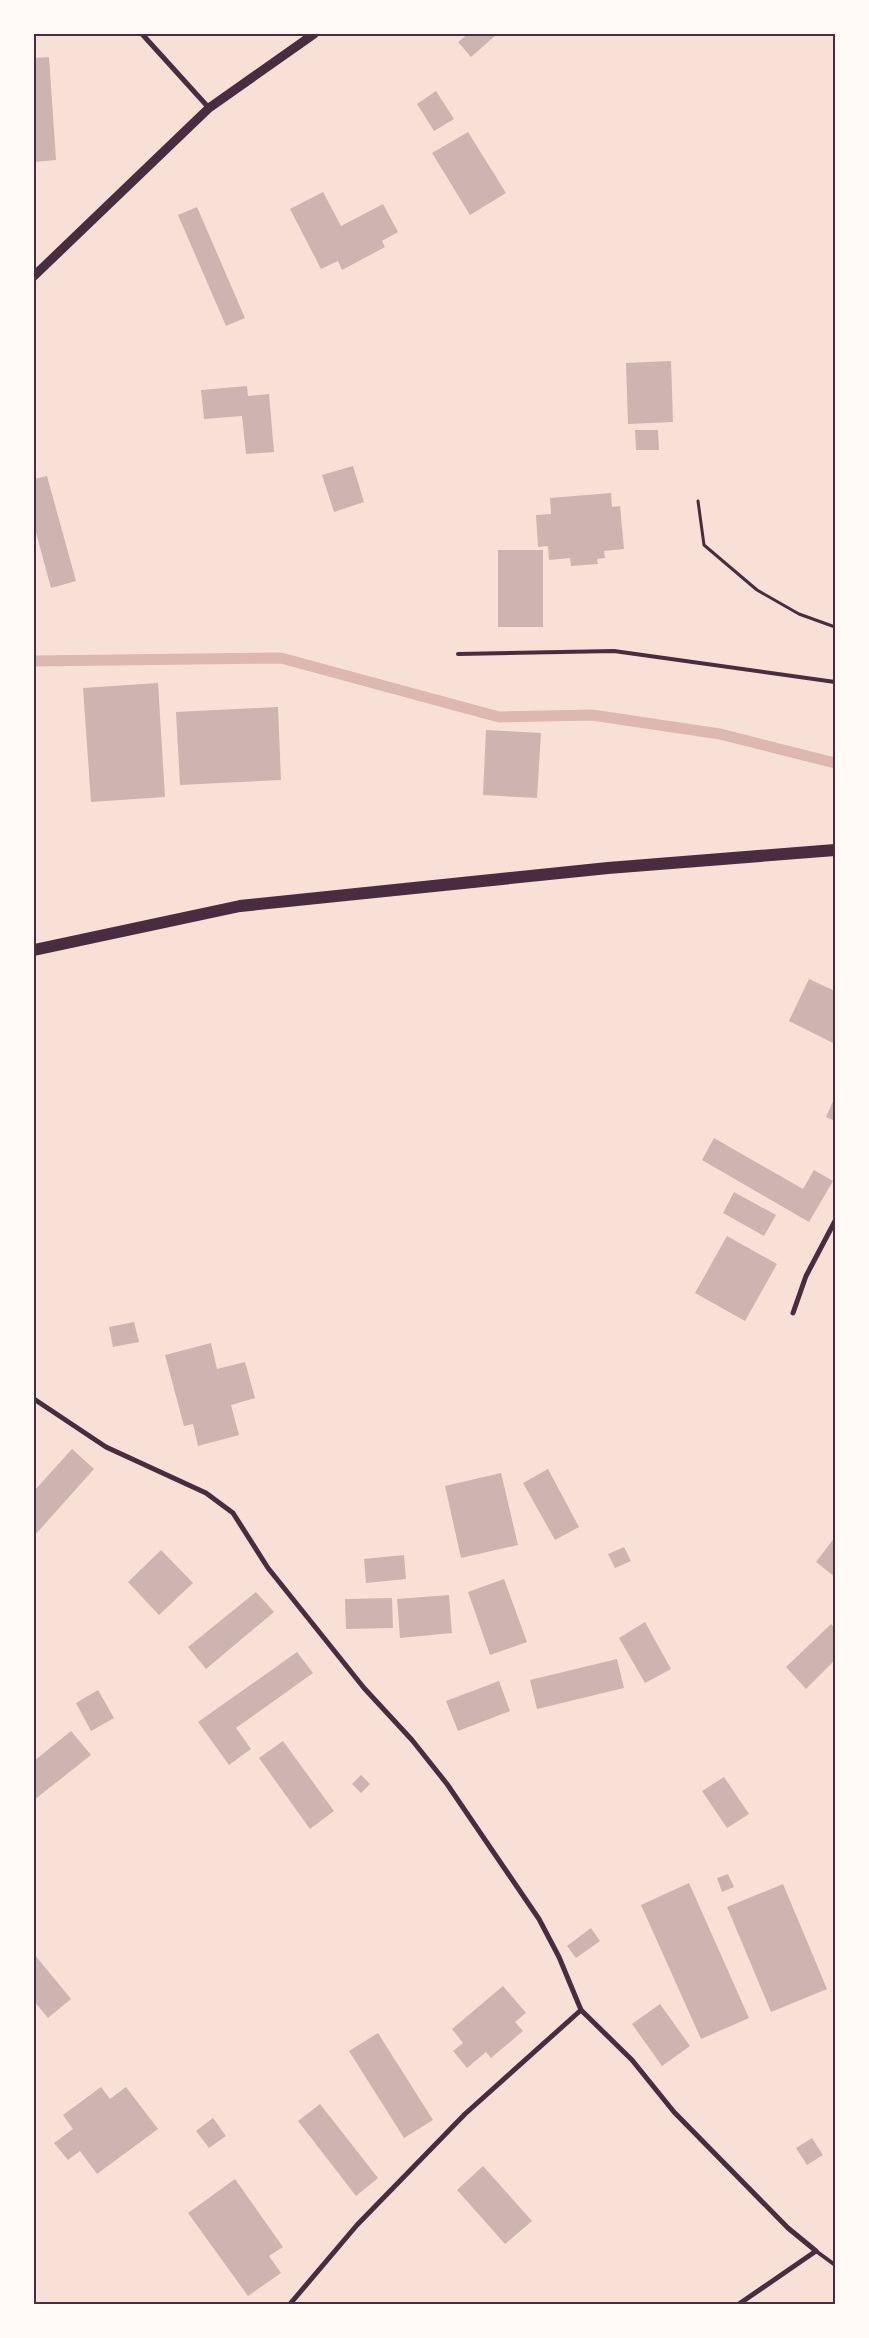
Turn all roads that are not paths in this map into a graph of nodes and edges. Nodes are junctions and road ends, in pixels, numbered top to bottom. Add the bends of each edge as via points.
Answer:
1 (142, 34) edge
2 (314, 34) edge
3 (209, 108) junction
4 (34, 276) edge
5 (458, 654) dead end
6 (835, 682) edge
7 (835, 850) edge
8 (34, 950) edge
9 (835, 1221) edge
10 (792, 1313) dead end
11 (34, 1399) edge
12 (582, 2010) junction
13 (816, 2251) junction
14 (835, 2265) edge
15 (290, 2304) edge
16 (739, 2304) edge

1 - 3 street
2 - 3 street
3 - 4 street
5 - 6 lane via 614,651
7 - 8 main road via 608,868 240,906
9 - 10 street via 806,1276
11 - 12 street via 106,1447 206,1493 233,1513 268,1568 364,1688 447,1784 539,1919
12 - 13 street via 632,2060 674,2112 788,2228
12 - 15 street via 465,2114 357,2225
13 - 14 lane
13 - 16 street

